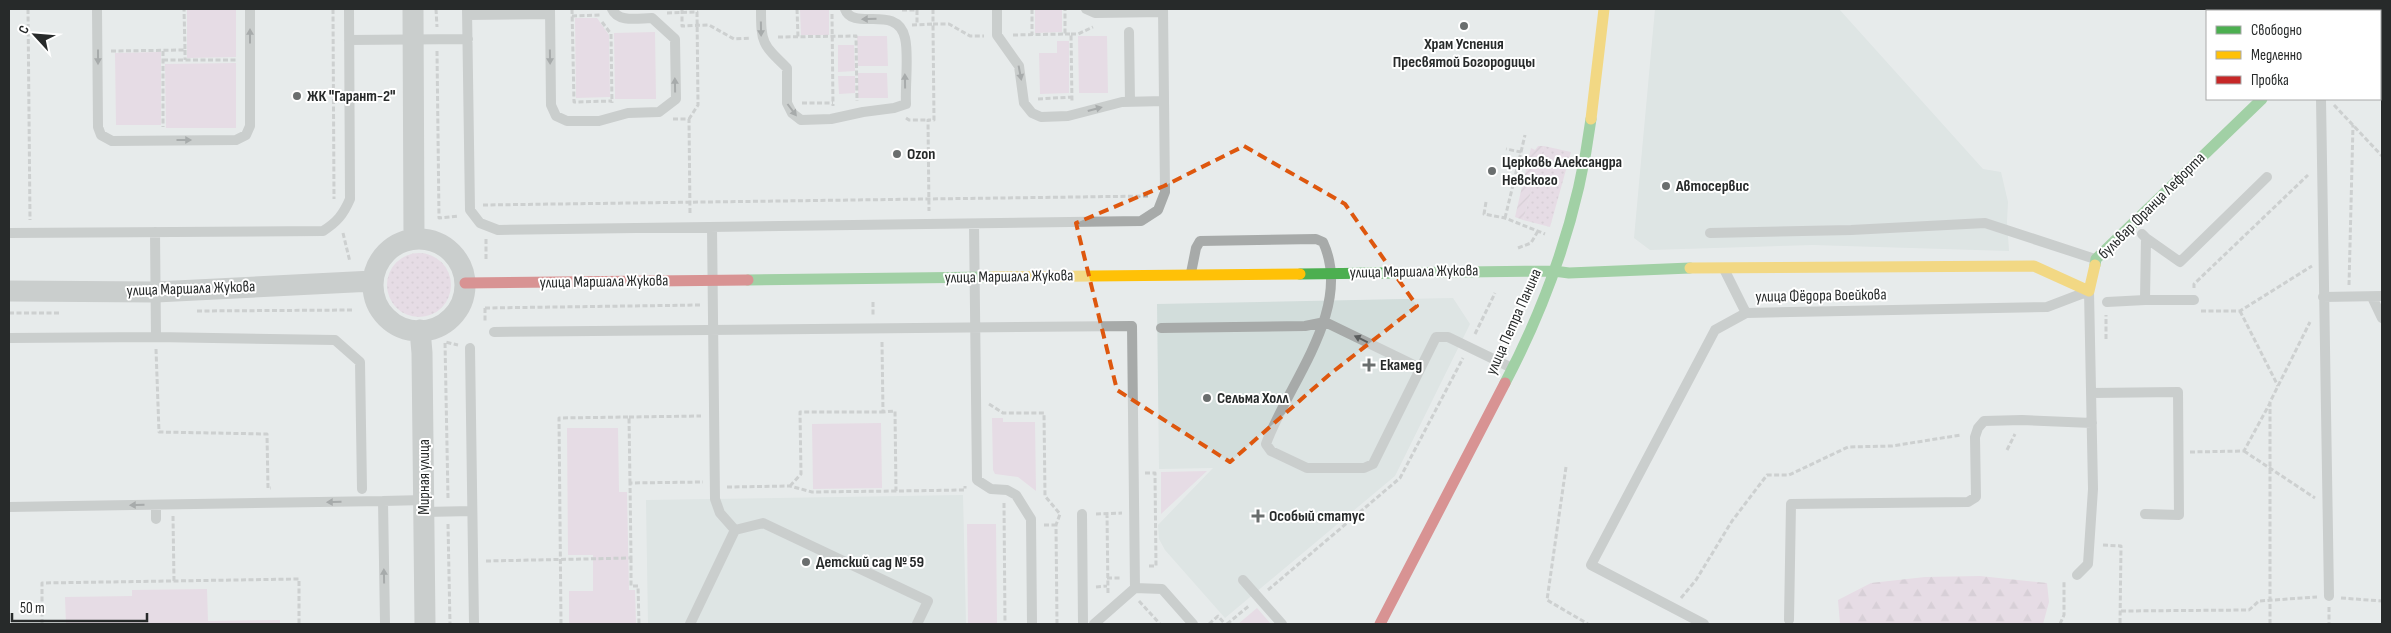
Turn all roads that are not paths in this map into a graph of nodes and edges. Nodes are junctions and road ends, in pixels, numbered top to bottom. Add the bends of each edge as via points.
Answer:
1 (97, 9) edge
2 (250, 9) edge
3 (349, 9) edge
4 (413, 9) edge
5 (761, 9) edge
6 (844, 9) edge
7 (997, 9) edge
8 (1086, 9) edge
9 (1604, 9) edge
10 (550, 11) edge
11 (1163, 11) edge
12 (467, 12) edge
13 (614, 12) edge
14 (1129, 32) dead end
15 (468, 39) junction
16 (349, 40) junction
17 (414, 40) junction
18 (2261, 100) edge
19 (2326, 100) edge
20 (1164, 101) junction
21 (1130, 102) junction
22 (2267, 176) dead end
23 (2134, 223) junction
24 (974, 224) junction
25 (712, 227) junction
26 (155, 232) junction
27 (9, 233) edge
28 (1710, 233) dead end
29 (2146, 238) junction
30 (414, 240) junction
31 (2096, 259) junction
32 (1722, 267) junction
33 (1554, 271) junction
34 (1332, 273) junction
35 (1190, 275) junction
36 (975, 277) junction
37 (713, 280) junction
38 (374, 281) junction
39 (465, 283) junction
40 (9, 291) edge
41 (2089, 291) junction
42 (156, 292) junction
43 (2377, 296) edge
44 (2323, 297) junction
45 (2145, 300) junction
46 (2194, 300) road end
47 (2107, 302) dead end
48 (1746, 313) junction
49 (2382, 318) edge
50 (1325, 322) junction
51 (975, 327) junction
52 (1160, 328) dead end
53 (713, 329) junction
54 (420, 330) junction
55 (494, 332) dead end
56 (156, 337) junction
57 (9, 338) edge
58 (470, 348) dead end
59 (1420, 368) junction
60 (1513, 369) junction
61 (2091, 393) junction
62 (2092, 423) junction
63 (362, 489) dead end
64 (424, 499) junction
65 (383, 501) junction
66 (156, 505) junction
67 (9, 507) edge
68 (472, 511) junction
69 (1082, 514) dead end
70 (2146, 514) dead end
71 (156, 519) dead end
72 (735, 530) junction
73 (2077, 575) dead end
74 (1243, 580) dead end
75 (1133, 590) junction
76 (2329, 596) road end
77 (1789, 620) dead end
78 (385, 624) edge
79 (425, 624) edge
80 (474, 624) edge
81 (690, 624) edge
82 (917, 624) edge
83 (1032, 624) edge
84 (1083, 624) edge
85 (1094, 624) edge
86 (1194, 624) edge
87 (1282, 624) edge
88 (1380, 624) edge
89 (1704, 624) edge

1 -> 2 lane via 98,127 101,135 112,141 236,140 246,135 250,126
3 - 16 lane
4 - 17 street
5 -> 6 lane via 761,38 766,48 787,68 787,103 801,120 833,119 906,104 905,37 887,18 859,19
7 -> 21 lane via 998,35 1019,66 1024,103 1032,113 1041,117 1072,116
8 - 11 lane via 1095,13
9 - 33 street, улица Петра Панина via 1587,148
10 - 12 lane
10 -> 13 lane via 551,105 556,116 567,121 599,120 628,112 659,112 676,99 675,40 652,18 622,19
11 - 20 lane
12 - 15 lane
14 - 21 lane
15 - 17 lane
15 - 25 lane via 470,205 480,223 498,230
16 - 17 lane
16 - 26 lane via 350,199 340,220 323,231
17 - 30 street
18 - 23 street, бульвар Франца Лефорта
19 - 44 lane via 2322,162
20 - 21 lane
20 - 24 lane via 1164,196 1158,210 1141,221
22 - 29 lane via 2180,262
23 - 29 lane
23 - 31 street, бульвар Франца Лефорта
24 - 25 lane
24 - 36 lane
25 - 37 lane
26 - 27 lane
26 - 42 lane
28 - 31 lane via 1985,223
29 - 45 lane
30 - 38 street via 401,243 386,253 378,264
30 - 39 street via 432,241 447,249 459,263
31 - 41 street, бульвар Франца Лефорта
32 - 33 street, улица Маршала Жукова
32 - 41 street, улица Маршала Жукова via 2034,266
32 - 48 lane
33 - 34 street, улица Маршала Жукова
33 - 60 street, улица Петра Панина
34 - 35 street, улица Маршала Жукова
34 - 35 lane via 1320,240 1260,240 1200,241
34 - 50 lane
35 - 36 street, улица Маршала Жукова
36 - 37 street, улица Маршала Жукова
36 - 51 lane
37 - 39 street, улица Маршала Жукова
37 - 53 lane
38 - 42 street, улица Маршала Жукова
38 - 54 street via 377,303 387,318 402,327
39 - 54 street via 461,302 452,316 437,326
40 - 42 street, улица Маршала Жукова
41 - 48 lane, улица Фёдора Воейкова via 2047,307
41 - 61 lane
42 - 56 lane
43 - 44 lane
43 - 49 lane
44 - 76 lane
45 - 46 lane
45 - 47 lane
48 - 89 lane, улица Фёдора Воейкова via 1715,330 1592,565
50 - 52 lane via 1306,326
59 -> 50 lane
50 - 59 lane via 1266,444 1278,454 1307,468 1369,467 1376,459
51 - 53 lane
51 - 75 lane via 1132,326
51 - 83 lane via 977,480 990,488 1016,495 1030,519
53 - 55 lane
53 - 72 lane via 715,499 720,513
54 - 64 street, Мирная улица
56 - 57 lane
56 - 63 lane via 335,340 360,362
58 - 68 lane
59 - 60 lane via 1436,337 1442,336
60 - 88 street, улица Петра Панина
61 - 62 lane
61 - 70 lane via 2178,392 2179,515
62 - 73 lane via 2093,489 2088,564
62 - 77 lane via 1984,421 1975,437 1976,497 1968,502 1791,504
64 - 65 lane
64 - 68 lane via 448,512
64 - 79 street, Мирная улица
65 -> 66 lane
78 -> 65 lane
66 -> 67 lane
66 - 71 lane
68 - 80 lane
69 - 84 lane
72 - 81 lane
72 - 82 lane via 763,523 928,602
74 - 87 lane
75 - 85 lane
75 - 86 lane via 1162,589

